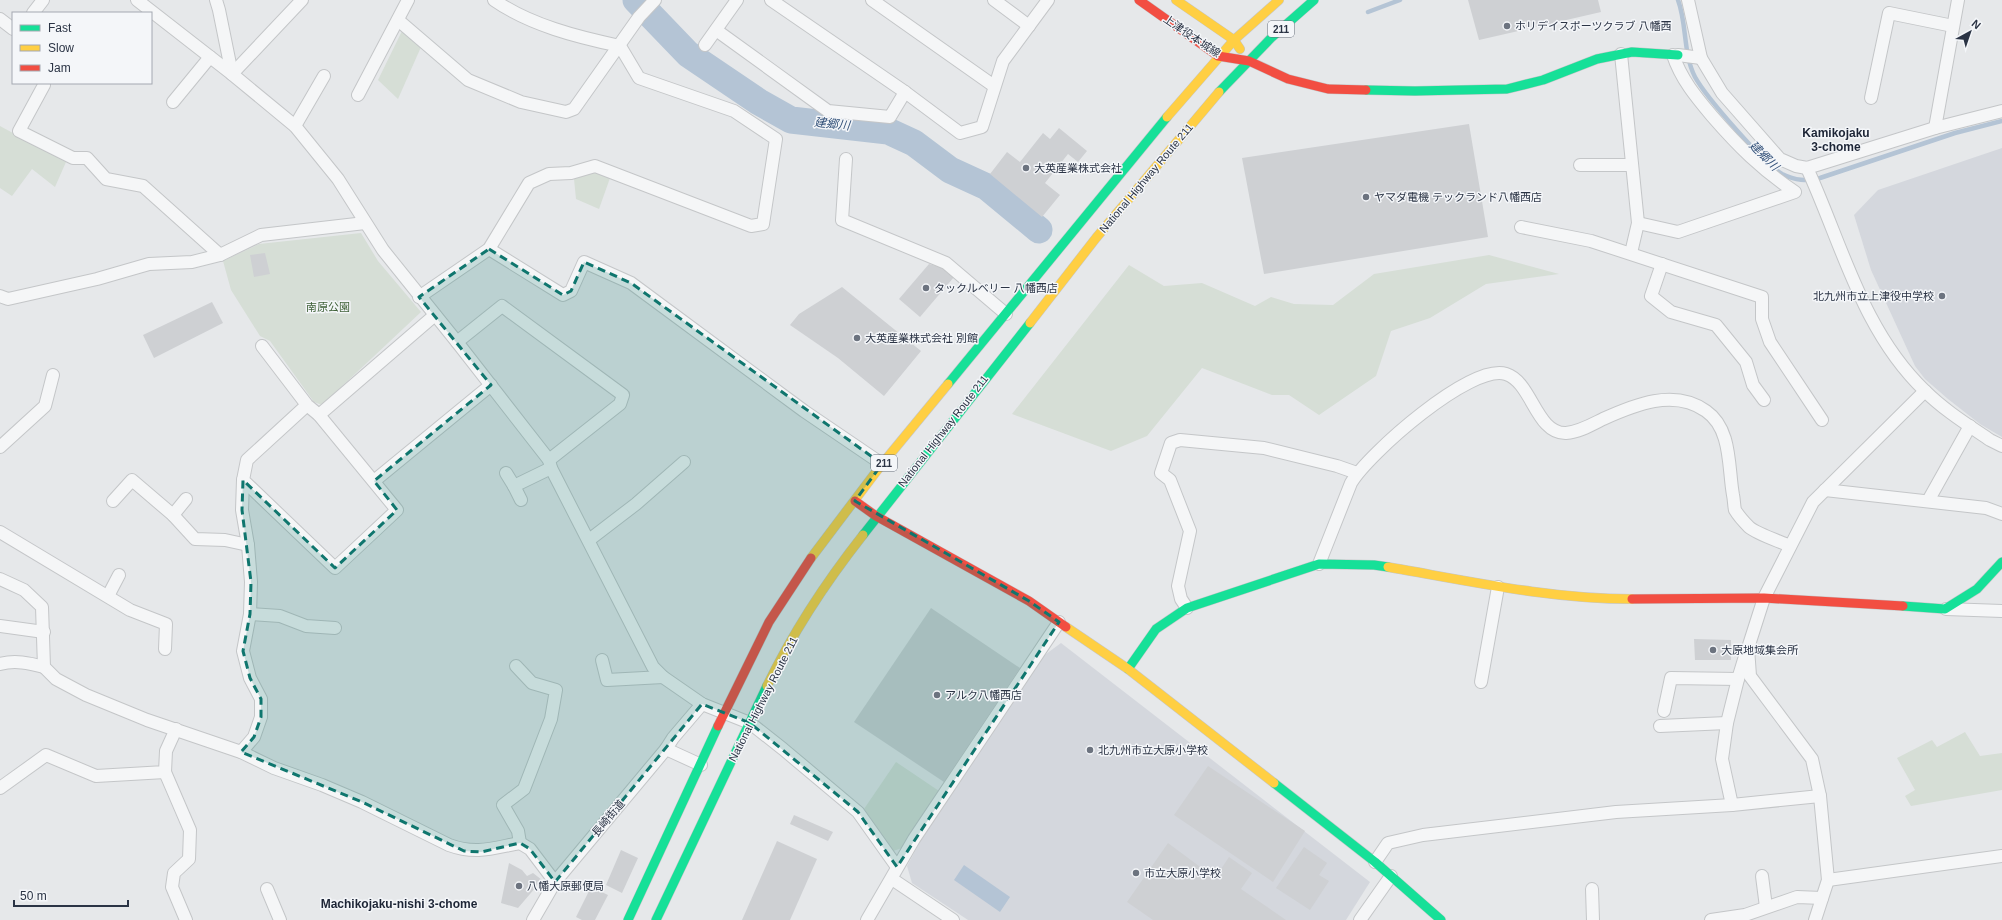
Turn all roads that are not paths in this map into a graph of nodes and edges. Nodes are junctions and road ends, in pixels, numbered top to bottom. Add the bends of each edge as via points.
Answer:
1 (43, 0) edge
2 (137, 0) edge
3 (216, 0) edge
4 (302, 0) edge
5 (408, 0) edge
6 (494, 0) edge
7 (737, 0) edge
8 (771, 0) edge
9 (872, 0) edge
10 (994, 0) edge
11 (1048, 0) edge
12 (1139, 0) edge
13 (1176, 0) edge
14 (1279, 0) edge
15 (1314, 0) edge
16 (1701, 0) edge
17 (1958, 0) edge
18 (653, 2) edge
19 (1690, 3) edge
20 (34, 12) edge
21 (0, 19) edge
22 (398, 20) junction
23 (1029, 26) junction
24 (1953, 26) junction
25 (12, 28) edge
26 (716, 30) junction
27 (1234, 40) junction
28 (705, 45) dead end
29 (620, 46) junction
30 (1621, 54) junction
31 (1676, 55) junction
32 (1218, 56) junction
33 (210, 57) junction
34 (1697, 57) junction
35 (1249, 61) junction
36 (232, 74) junction
37 (324, 76) dead end
38 (44, 86) dead end
39 (994, 86) junction
40 (905, 92) junction
41 (358, 95) dead end
42 (1871, 98) dead end
43 (173, 102) dead end
44 (2002, 111) edge
45 (295, 126) junction
46 (1934, 128) junction
47 (1780, 159) junction
48 (846, 160) dead end
49 (1580, 165) dead end
50 (1632, 165) junction
51 (1807, 169) junction
52 (1768, 174) junction
53 (365, 223) junction
54 (1638, 223) junction
55 (1520, 227) dead end
56 (489, 249) junction
57 (1631, 253) junction
58 (220, 255) junction
59 (1662, 264) junction
60 (0, 296) edge
61 (419, 297) junction
62 (1006, 314) junction
63 (435, 315) junction
64 (457, 342) junction
65 (262, 346) dead end
66 (53, 375) dead end
67 (490, 385) junction
68 (1925, 391) junction
69 (1764, 400) dead end
70 (307, 405) junction
71 (319, 415) junction
72 (1822, 420) dead end
73 (1970, 426) junction
74 (2002, 446) edge
75 (0, 447) edge
76 (684, 462) dead end
77 (550, 464) junction
78 (882, 464) junction
79 (506, 473) dead end
80 (1357, 473) junction
81 (243, 480) junction
82 (374, 481) junction
83 (514, 486) junction
84 (1825, 490) junction
85 (186, 499) dead end
86 (521, 500) dead end
87 (113, 501) dead end
88 (855, 501) junction
89 (1928, 501) junction
90 (2002, 514) edge
91 (172, 515) junction
92 (876, 516) junction
93 (0, 532) edge
94 (589, 540) junction
95 (248, 545) junction
96 (1790, 546) junction
97 (2002, 562) edge
98 (1319, 564) junction
99 (120, 575) dead end
100 (0, 579) edge
101 (1498, 586) junction
102 (108, 596) junction
103 (1764, 598) junction
104 (1188, 608) junction
105 (1945, 609) junction
106 (2002, 611) edge
107 (250, 614) junction
108 (1059, 622) junction
109 (0, 626) edge
110 (335, 628) dead end
111 (44, 632) junction
112 (1748, 648) junction
113 (165, 649) dead end
114 (602, 660) dead end
115 (0, 664) edge
116 (516, 666) dead end
117 (44, 667) junction
118 (1128, 669) junction
119 (663, 677) junction
120 (1738, 679) junction
121 (1481, 682) dead end
122 (702, 704) junction
123 (1664, 711) dead end
124 (724, 712) junction
125 (750, 722) junction
126 (1727, 723) junction
127 (1660, 726) dead end
128 (176, 729) junction
129 (666, 749) junction
130 (241, 752) junction
131 (701, 765) junction
132 (165, 772) junction
133 (0, 788) edge
134 (1820, 796) junction
135 (1732, 806) junction
136 (520, 843) junction
137 (2002, 856) edge
138 (1375, 862) junction
139 (897, 867) junction
140 (1391, 876) junction
141 (1762, 876) dead end
142 (892, 879) junction
143 (1828, 880) junction
144 (555, 882) junction
145 (267, 889) dead end
146 (1592, 889) dead end
147 (1820, 903) junction
148 (1766, 907) junction
149 (186, 920) edge
150 (280, 920) edge
151 (533, 920) edge
152 (628, 920) edge
153 (656, 920) edge
154 (867, 920) edge
155 (953, 920) edge
156 (1360, 920) edge
157 (1441, 920) edge
158 (1593, 920) edge
159 (1711, 920) edge
160 (1815, 920) edge

1 - 20 street
2 - 33 street
3 - 36 street
4 - 36 street
5 - 22 street
6 - 29 street via 511,12 542,24
7 - 26 street
8 - 40 street
9 - 39 street
10 - 23 street
11 - 23 street
12 - 32 main road, 上津役本城線
13 - 27 main road, 上津役本城線
14 - 27 main road, National Highway Route 211 / 211
15 - 35 main road, National Highway Route 211 / 211
16 - 19 street
17 - 24 street
18 - 29 street
19 - 34 street
21 - 25 street
22 - 29 street via 468,80 521,102 566,112 574,109
22 - 41 street
23 - 39 street via 1003,60
24 - 42 street via 1889,14
24 - 46 street
26 - 28 street
26 - 40 street via 828,111 890,117
27 - 32 main road, National Highway Route 211 / 211
27 - 35 main road, 上津役本城線
29 - 56 street via 639,78 734,111 776,140 763,224 752,226 595,166 572,173 549,174 529,183
30 - 31 main road via 1632,52
30 - 35 main road via 1597,59 1543,80 1507,89 1328,89 1288,79
30 - 50 street
31 - 34 street
31 - 52 street via 1678,71 1693,94 1738,146
32 - 35 main road, 上津役本城線
32 - 62 main road, National Highway Route 211 / 211
33 - 36 street
33 - 43 street
34 - 47 street via 1722,93
35 - 92 main road, National Highway Route 211 / 211 via 1212,100 1096,238
36 - 45 street
37 - 45 street
38 - 58 street via 19,131 73,158 87,158 106,179 143,186
39 - 40 street via 982,127 960,133
44 - 46 street
45 - 53 street via 338,179
46 - 51 street
47 - 51 street
47 - 52 street
48 - 62 street via 842,220 946,263
49 - 50 street
50 - 54 street
51 - 68 street via 1871,321 1891,352
52 - 54 street via 1795,192 1678,232
53 - 58 street via 261,235
53 - 61 street
54 - 57 street
55 - 57 street via 1590,241
56 - 61 street
56 - 78 street via 563,294 571,291 584,262 631,283 804,411
57 - 59 street
58 - 60 street via 192,262 149,264 15,298
59 - 69 street via 1651,296 1671,312 1716,325 1746,362 1753,385
59 - 72 street via 1762,297 1762,319 1770,342
61 - 63 street
62 - 78 main road, National Highway Route 211 / 211
63 - 64 street
63 - 71 street
64 - 67 street
64 - 77 street via 502,306 623,395 620,404
65 - 70 street
66 - 75 street via 45,406
67 - 77 street
67 - 82 street
68 - 73 street
68 - 84 street
70 - 71 street
70 - 81 street via 247,460
71 - 82 street
73 - 74 street
73 - 89 street
76 - 94 street via 636,504
77 - 83 street
77 - 94 street
78 - 88 main road, National Highway Route 211 / 211
79 - 83 street
80 - 96 street via 1422,412 1486,375 1504,373 1518,380 1549,427 1564,433 1577,432 1633,405 1677,400 1706,411 1718,422 1728,446 1735,510 1749,528
80 - 98 street
80 - 104 street via 1264,448 1180,440 1171,443 1162,473 1170,480 1190,531 1178,586 1181,599
81 - 82 street via 335,568 397,510
81 - 95 street via 242,510
83 - 86 street
84 - 89 street
84 - 96 street via 1813,502
85 - 91 street
87 - 91 street via 132,480
88 - 92 main road
88 - 124 main road, National Highway Route 211 / 211 via 804,567 769,622
89 - 90 street via 1986,508
91 - 95 street via 195,539 225,540
92 - 108 main road via 1029,601
92 - 125 main road, National Highway Route 211 / 211 via 812,606 779,661
93 - 102 street
94 - 119 street via 645,654
95 - 107 street
96 - 103 street
97 - 105 main road via 1986,583 1964,600
98 - 101 main road via 1374,565
98 - 104 main road
99 - 102 street
100 - 111 street via 24,590 42,608
101 - 103 main road via 1549,595 1604,599
101 - 121 street
102 - 113 street via 130,610 166,624
103 - 105 main road
103 - 112 street
104 - 118 main road via 1156,629
105 - 106 street
107 - 110 street via 280,616 306,626
107 - 130 street via 243,651 250,678 261,699 261,716 254,737
108 - 118 main road
108 - 139 street
109 - 111 street
111 - 117 street
112 - 120 street
112 - 134 street via 1750,676 1812,759
114 - 119 street via 606,680
115 - 117 street via 28,662
116 - 136 street via 532,683 556,690 551,718 524,789 503,805 518,831
117 - 128 street via 56,679 86,695
118 - 138 main road
119 - 122 street
120 - 123 street via 1671,678
120 - 126 street
122 - 124 street
122 - 129 street, 長崎街道
124 - 125 street
124 - 131 main road, National Highway Route 211 / 211
125 - 139 street via 858,812
125 - 153 main road, National Highway Route 211 / 211
126 - 127 street
126 - 135 street via 1722,760
128 - 130 street
128 - 132 street via 166,751
129 - 131 street
129 - 144 street, 長崎街道
130 - 136 street via 274,768 362,802 464,851 481,852
131 - 152 main road, National Highway Route 211 / 211
132 - 133 street via 96,776 46,756
132 - 149 street via 190,830 189,859 174,873 172,887
134 - 135 street
134 - 143 street
135 - 138 street via 1616,812 1423,835 1388,843
136 - 144 street via 530,849
137 - 143 street
138 - 140 main road
139 - 142 street
140 - 156 street
140 - 157 main road
141 - 148 street
142 - 154 street
142 - 155 street
143 - 147 street
144 - 151 street, 長崎街道
145 - 150 street
146 - 158 street
147 - 148 street via 1797,897
147 - 160 street
148 - 159 street via 1746,915

